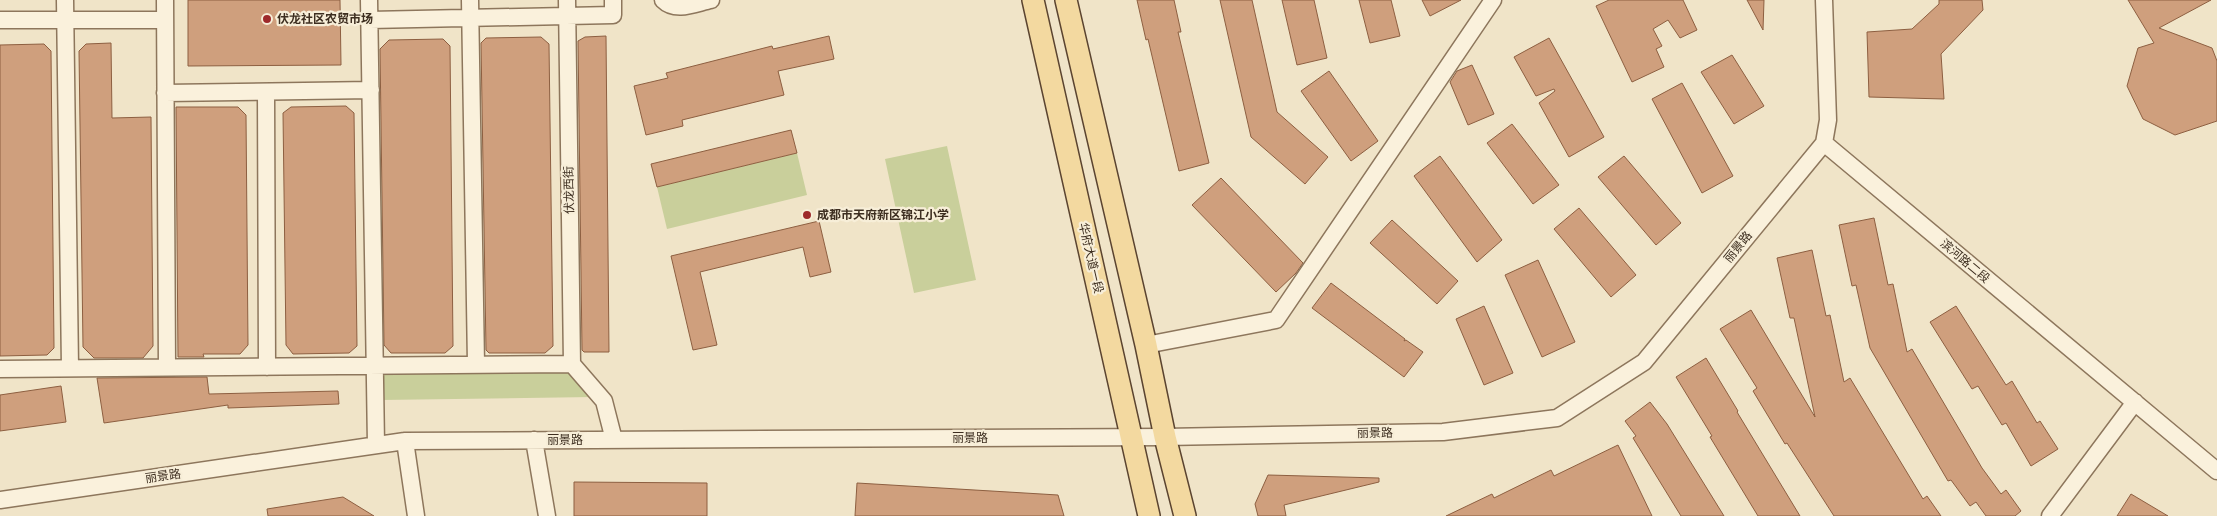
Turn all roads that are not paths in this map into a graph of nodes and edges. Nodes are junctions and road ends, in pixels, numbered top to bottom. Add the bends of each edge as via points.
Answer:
1 (65, 0) edge
2 (165, 0) edge
3 (369, 0) edge
4 (470, 0) edge
5 (613, 0) edge
6 (664, 0) edge
7 (711, 0) edge
8 (1032, 0) edge
9 (1066, 0) edge
10 (1493, 0) edge
11 (1824, 0) edge
12 (567, 8) edge
13 (470, 18) junction
14 (0, 20) edge
15 (66, 20) junction
16 (165, 20) junction
17 (370, 20) junction
18 (371, 90) junction
19 (266, 92) junction
20 (165, 93) junction
21 (1824, 143) junction
22 (1146, 345) junction
23 (476, 364) junction
24 (572, 364) junction
25 (267, 366) junction
26 (375, 366) junction
27 (167, 367) junction
28 (70, 368) junction
29 (0, 369) edge
30 (2135, 402) junction
31 (1132, 437) junction
32 (1165, 437) junction
33 (534, 440) junction
34 (614, 440) junction
35 (405, 441) junction
36 (376, 445) junction
37 (2217, 471) edge
38 (0, 500) edge
39 (416, 516) edge
40 (547, 516) edge
41 (1149, 516) edge
42 (1185, 516) edge
43 (2050, 516) edge

1 - 15 street
2 - 16 street
3 - 17 street
4 - 13 street
5 - 12 street via 613,15
6 - 7 street via 668,5 678,7
8 - 31 main road, 华府大道一段
9 - 22 main road
10 - 22 street via 1276,320
11 - 21 street via 1828,120
12 - 13 street
12 - 24 street, 伏龙西街
13 - 17 street
13 - 23 street
14 - 15 street
15 - 16 street
15 - 28 street
16 - 20 street
17 - 18 street
18 - 19 street
18 - 26 street
19 - 20 street
19 - 25 street
20 - 27 street
21 - 30 street, 滨河路二段
21 - 32 street, 丽景路 via 1644,362 1557,418 1444,432
22 - 32 main road
23 - 24 street
23 - 26 street
24 - 34 street via 604,401
25 - 26 street
25 - 27 street
26 - 36 street
27 - 28 street
28 - 29 street
30 - 37 street, 滨河路二段
30 - 43 street
31 - 32 street, 丽景路
31 - 34 street, 丽景路
31 - 41 main road, 华府大道一段
32 - 42 main road
33 - 34 street, 丽景路
33 - 35 street, 丽景路
33 - 40 street
35 - 36 street, 丽景路
35 - 39 street
36 - 38 street, 丽景路

